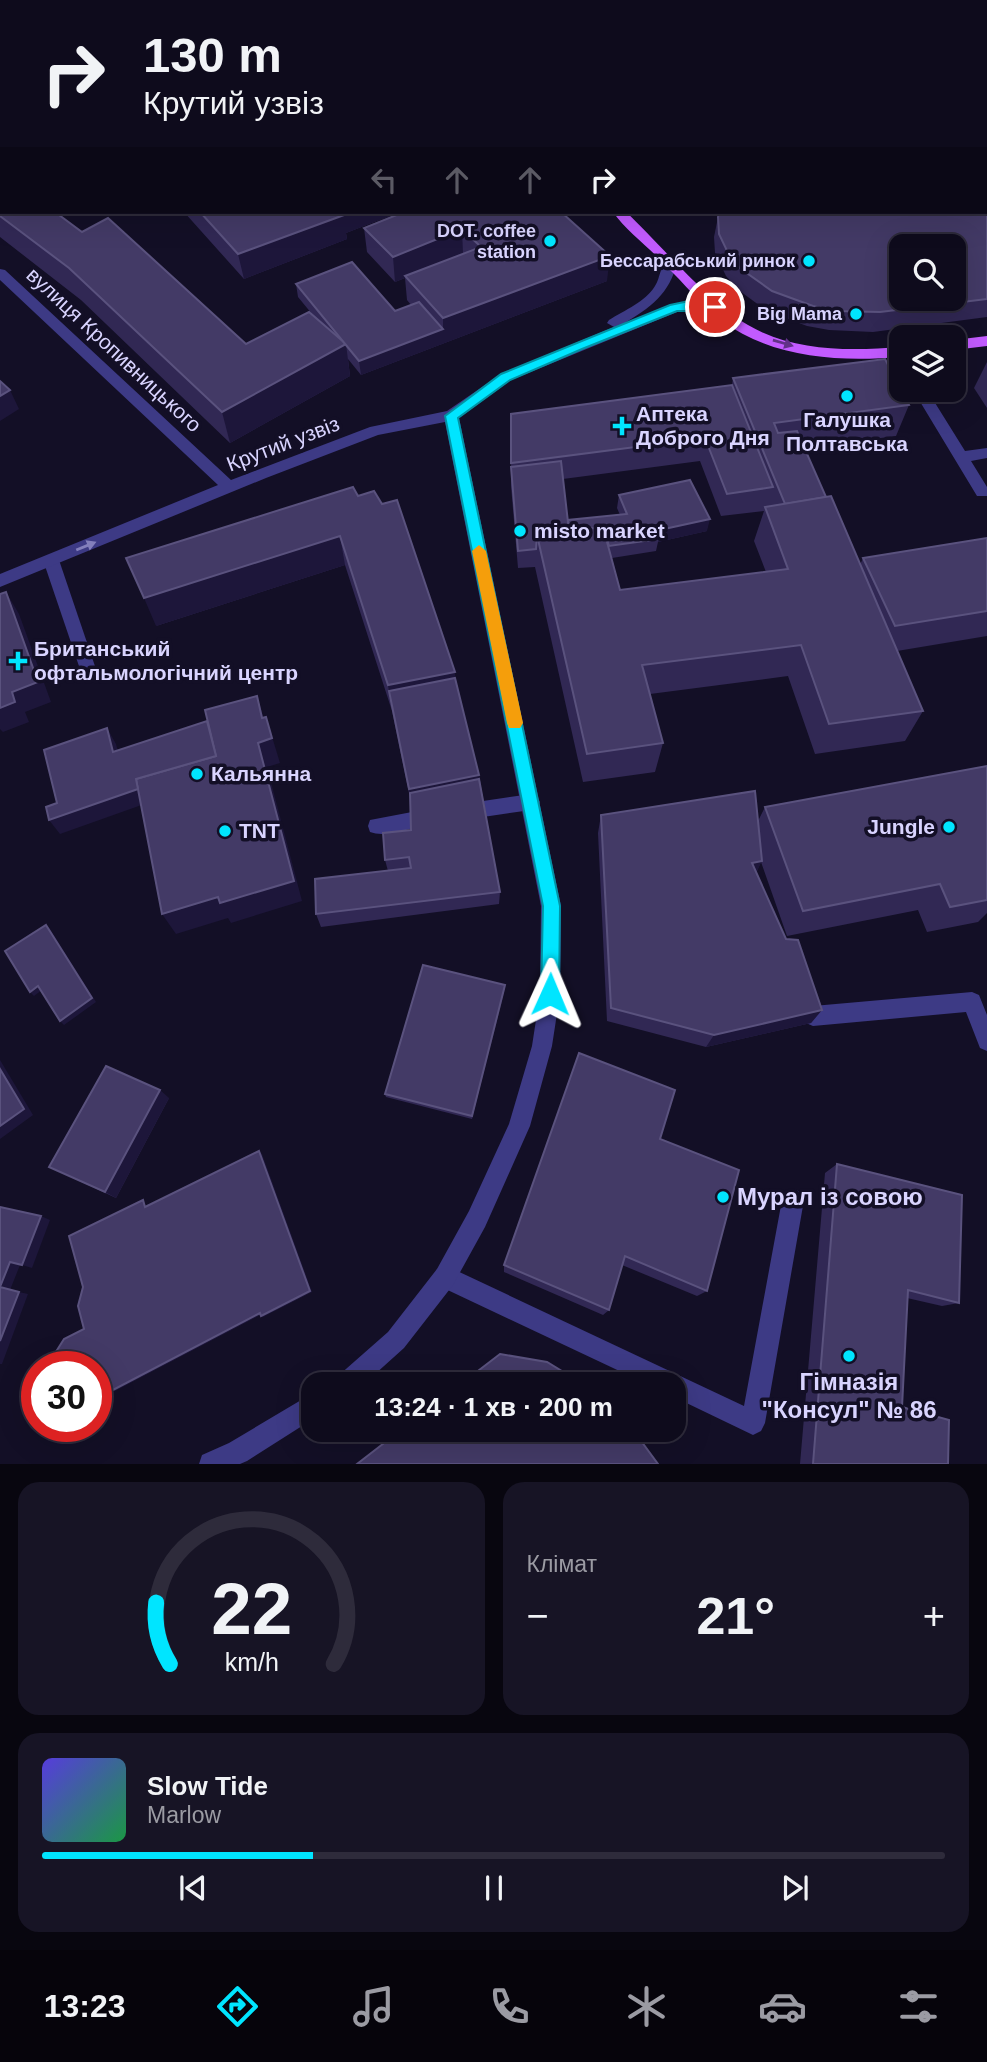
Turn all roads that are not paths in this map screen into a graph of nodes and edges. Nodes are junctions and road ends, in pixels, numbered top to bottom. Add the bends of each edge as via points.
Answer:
1 (621, 214) edge
2 (670, 262) junction
3 (0, 273) edge
4 (715, 307) junction
5 (987, 341) edge
6 (966, 344) edge
7 (577, 346) junction
8 (889, 355) edge
9 (927, 402) edge
10 (451, 416) junction
11 (987, 453) edge
12 (961, 457) junction
13 (229, 487) junction
14 (982, 492) dead end
15 (51, 560) junction
16 (0, 581) edge
17 (90, 675) dead end
18 (531, 802) junction
19 (482, 809) edge
20 (412, 820) edge
21 (377, 826) dead end
22 (813, 1016) edge
23 (987, 1041) edge
24 (793, 1200) dead end
25 (445, 1277) junction
26 (360, 1372) edge
27 (646, 1372) edge
28 (686, 1391) edge
29 (301, 1413) edge
30 (211, 1464) edge

1 - 2 main road
2 - 4 main road
2 - 7 street, Крутий узвіз via 659,293
3 - 13 street, вулиця Кропивницького
4 - 7 street, Крутий узвіз via 674,308
4 -> 8 main road via 728,319 777,342 858,356
5 - 6 main road
7 - 10 street, Крутий узвіз via 506,377
9 - 12 street
10 - 13 street, Крутий узвіз via 375,431
10 - 18 street
11 - 12 street
12 - 14 street
15 -> 13 street, Крутий узвіз
15 - 16 street, Крутий узвіз
15 - 17 street
18 - 19 street
18 - 25 street via 551,906 550,994 542,1046 520,1126
20 - 21 street
22 - 23 street via 971,1002
24 - 28 street via 753,1423
25 - 26 street via 396,1340
25 - 27 street
29 - 30 street

